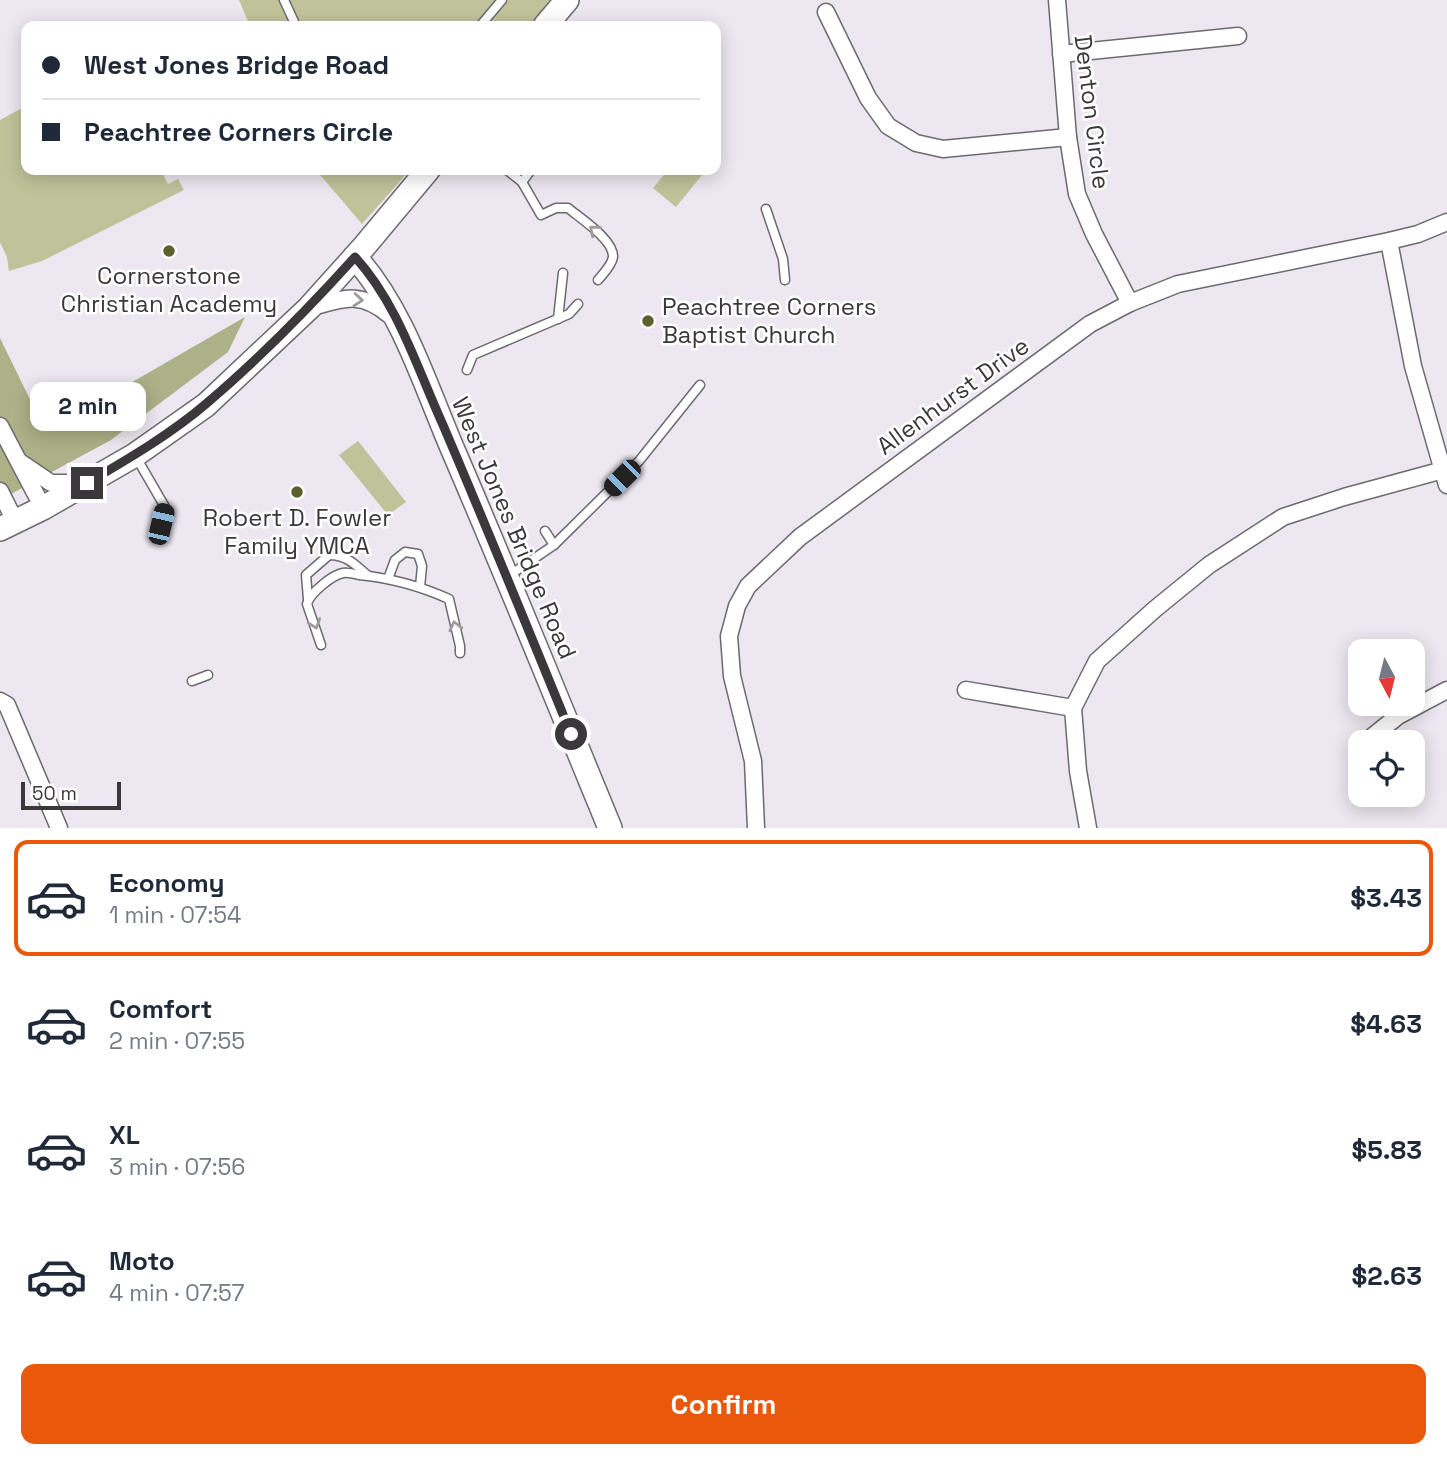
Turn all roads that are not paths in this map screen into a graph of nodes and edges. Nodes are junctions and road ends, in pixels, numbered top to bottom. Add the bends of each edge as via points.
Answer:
1 (284, 0) edge
2 (502, 0) edge
3 (567, 0) edge
4 (1057, 0) edge
5 (826, 12) dead end
6 (294, 21) edge
7 (484, 21) edge
8 (549, 21) edge
9 (1237, 36) dead end
10 (1061, 54) junction
11 (1068, 137) junction
12 (424, 175) edge
13 (514, 175) edge
14 (527, 175) edge
15 (522, 181) junction
16 (766, 209) dead end
17 (1447, 222) edge
18 (1389, 241) junction
19 (355, 257) junction
20 (563, 273) dead end
21 (597, 280) dead end
22 (785, 280) dead end
23 (1130, 303) junction
24 (578, 304) dead end
25 (309, 308) junction
26 (558, 319) junction
27 (399, 324) junction
28 (467, 370) dead end
29 (700, 385) dead end
30 (0, 426) edge
31 (135, 455) junction
32 (18, 460) junction
33 (1446, 475) edge
34 (87, 483) junction
35 (0, 491) edge
36 (43, 508) junction
37 (161, 524) dead end
38 (8, 525) edge
39 (545, 531) dead end
40 (554, 545) junction
41 (367, 575) junction
42 (507, 577) junction
43 (388, 579) junction
44 (419, 587) junction
45 (308, 599) junction
46 (321, 645) dead end
47 (460, 653) dead end
48 (208, 675) dead end
49 (192, 681) dead end
50 (966, 690) dead end
51 (1447, 691) edge
52 (0, 701) edge
53 (1073, 708) junction
54 (1380, 730) edge
55 (59, 828) edge
56 (610, 828) edge
57 (756, 828) edge
58 (1088, 828) edge

1 - 6 lane
2 - 7 lane
3 - 8 street
4 - 10 street, Denton Circle
5 - 11 street via 868,98 888,125 916,143 943,149
9 - 10 street
10 - 11 street, Denton Circle
11 - 23 street, Denton Circle via 1077,194
12 - 19 street
13 - 15 lane
14 - 15 lane
21 -> 15 lane via 613,257 609,243 568,208 541,215
16 - 22 lane
17 - 18 street, Allenhurst Drive
18 - 23 street, Allenhurst Drive via 1190,281
18 - 33 street via 1413,366
19 - 25 street
19 - 27 street, West Jones Bridge Road via 375,279
20 - 26 lane
23 - 57 street, Allenhurst Drive via 1090,324 800,537 748,586 729,636 732,676 753,761
24 - 26 lane
25 -> 27 street via 357,298 374,302
25 - 31 street via 206,405
26 - 28 lane via 473,355
27 - 42 street, West Jones Bridge Road
29 - 40 lane via 639,461
30 - 32 street
31 - 34 street
31 - 37 lane via 165,507
32 - 34 street via 51,484
32 - 36 street
33 - 53 street via 1283,517 1209,565 1155,608 1097,661
34 - 36 street
35 - 38 street
36 - 38 street
39 - 40 lane
40 - 42 lane
41 - 43 lane
41 - 45 lane via 342,573
41 - 45 lane via 350,560 329,555 306,575
42 - 56 street, West Jones Bridge Road
43 - 44 lane
43 - 44 lane via 395,561 405,552 418,554 422,566
47 -> 44 lane via 449,599
45 -> 46 lane
48 - 49 lane
50 - 53 street
51 - 54 street
52 - 55 street via 7,705
53 - 58 street

